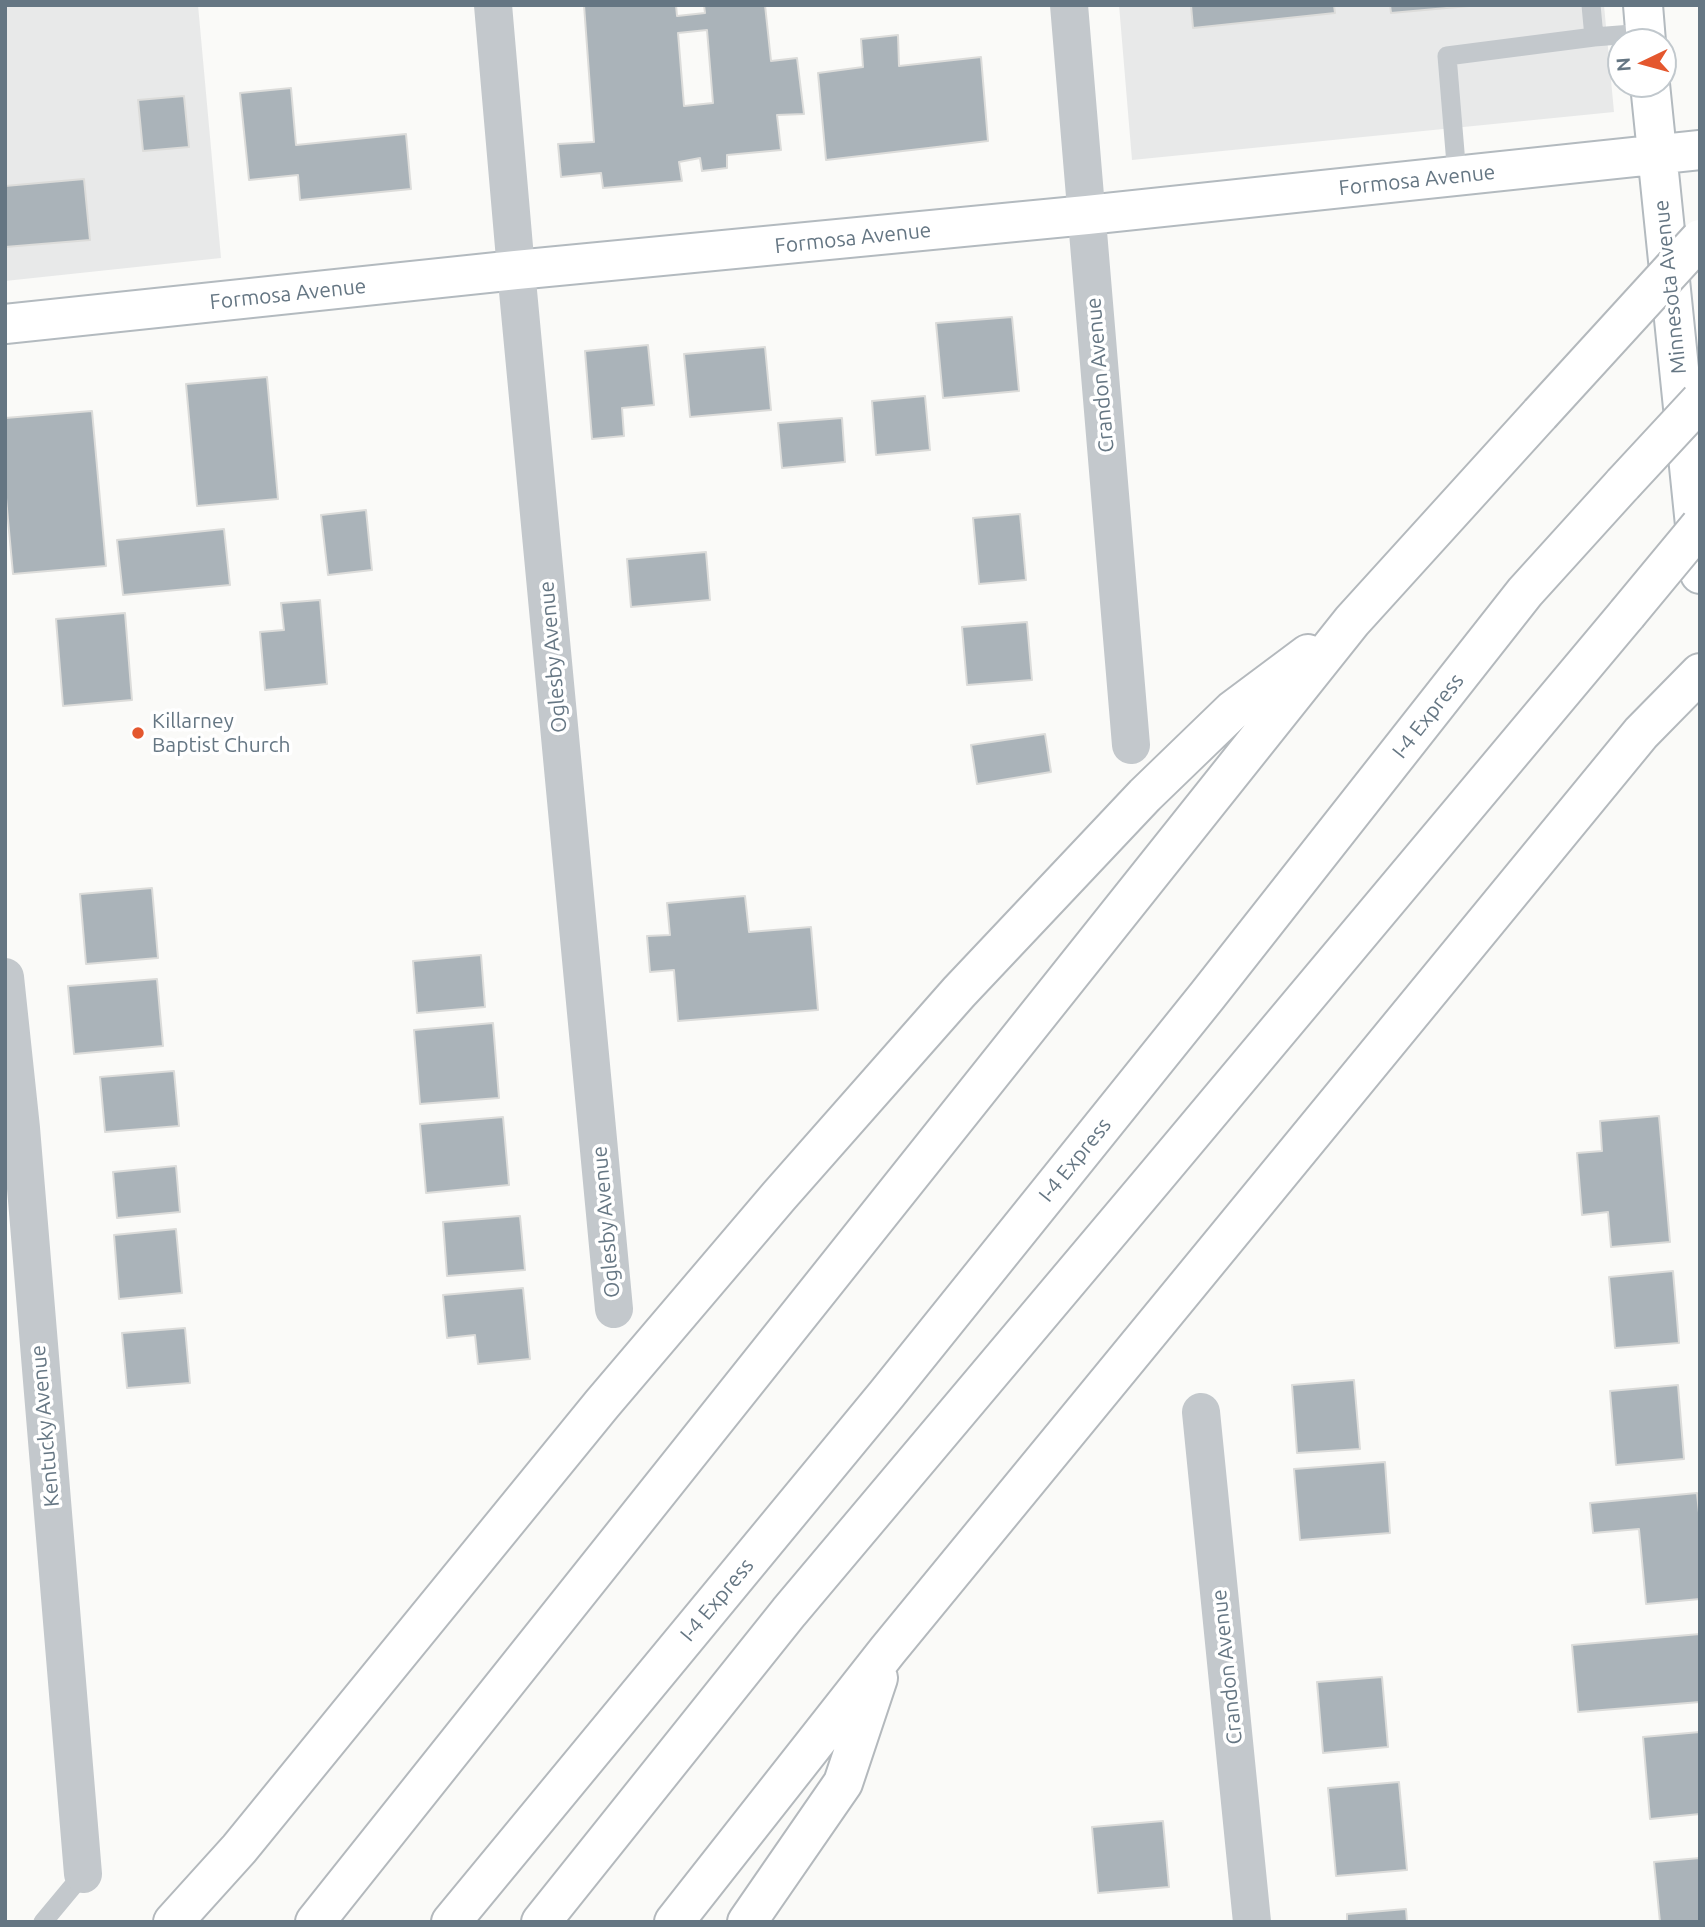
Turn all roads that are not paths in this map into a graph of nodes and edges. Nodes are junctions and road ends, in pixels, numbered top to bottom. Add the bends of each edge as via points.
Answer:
1 (494, 5) edge
2 (1069, 5) edge
3 (1591, 5) edge
4 (1645, 27) edge
5 (1594, 37) junction
6 (1651, 98) edge
7 (1700, 150) edge
8 (1656, 155) junction
9 (1457, 176) junction
10 (1087, 215) junction
11 (1700, 239) edge
12 (516, 271) junction
13 (5, 324) edge
14 (1700, 401) edge
15 (1700, 526) edge
16 (1700, 574) edge
17 (1352, 621) junction
18 (1700, 673) edge
19 (1131, 745) dead end
20 (5, 977) edge
21 (614, 1309) dead end
22 (1201, 1412) dead end
23 (888, 1650) junction
24 (83, 1874) joint
25 (43, 1922) edge
26 (173, 1922) edge
27 (315, 1922) edge
28 (451, 1922) edge
29 (541, 1922) edge
30 (674, 1922) edge
31 (747, 1922) edge
32 (1252, 1922) edge

1 - 12 street, Oglesby Avenue
2 - 10 street, Crandon Avenue
3 - 5 lane
4 - 5 lane
5 - 9 lane via 1447,56
6 - 8 main road, Minnesota Avenue
7 - 8 main road, Formosa Avenue
8 - 9 main road, Formosa Avenue
8 - 16 main road, Minnesota Avenue
9 - 10 main road, Formosa Avenue
10 - 12 main road, Formosa Avenue
10 - 19 street, Crandon Avenue
11 - 17 main road, bridge
12 - 13 main road, Formosa Avenue
12 - 21 street, Oglesby Avenue
14 - 28 main road, I-4 Express, bridge via 1525,592 894,1385
15 - 29 main road, bridge via 789,1612
17 - 26 main road via 1233,710 1145,795 959,992 602,1405 239,1849
17 - 27 main road
18 - 23 main road via 1641,733
20 - 24 street, Kentucky Avenue
22 - 32 street, Crandon Avenue
23 - 30 main road
23 - 31 main road via 843,1783
24 - 25 lane

